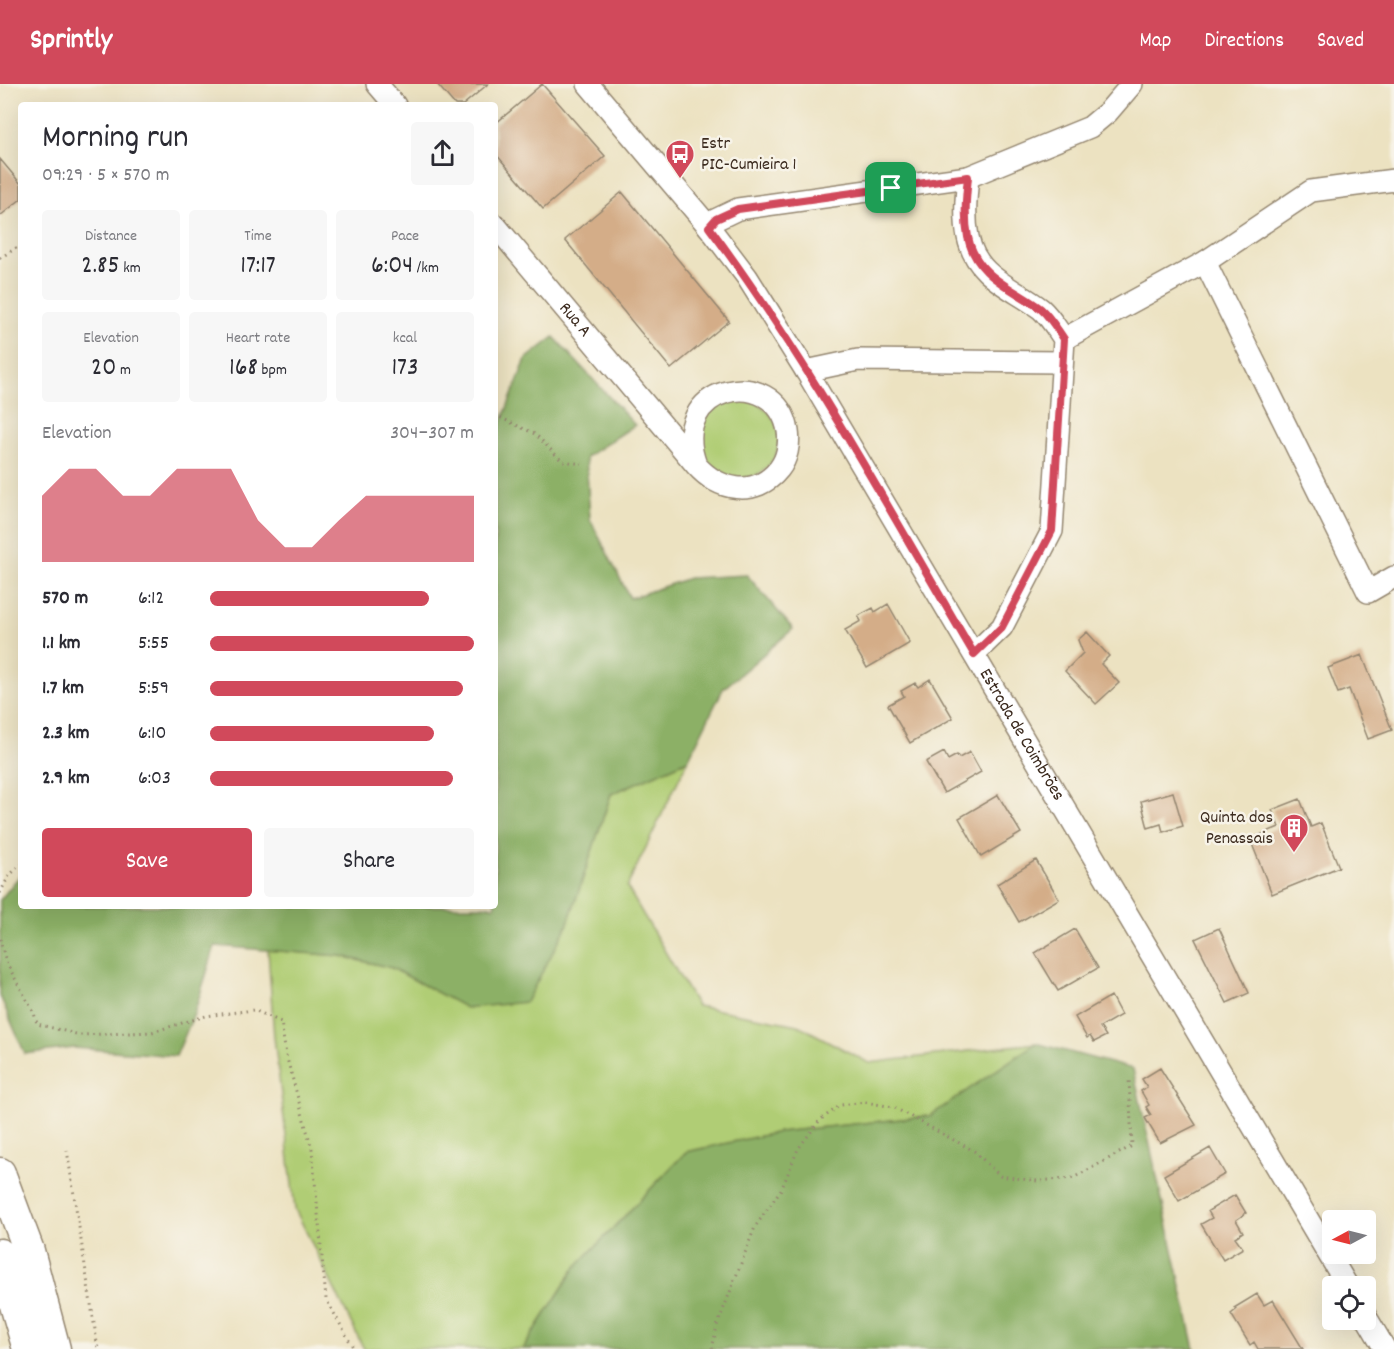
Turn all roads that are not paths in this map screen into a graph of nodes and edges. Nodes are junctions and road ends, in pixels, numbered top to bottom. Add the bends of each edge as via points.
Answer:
1 (377, 84) edge
2 (588, 84) edge
3 (1132, 84) edge
4 (392, 102) edge
5 (968, 177) junction
6 (1394, 180) edge
7 (709, 227) junction
8 (498, 229) edge
9 (1205, 262) junction
10 (1064, 339) junction
11 (1062, 362) junction
12 (806, 371) junction
13 (655, 415) junction
14 (694, 417) junction
15 (696, 465) junction
16 (1394, 578) edge
17 (974, 654) junction
18 (0, 1173) edge
19 (0, 1254) edge
20 (1342, 1276) edge
21 (1374, 1330) edge
22 (28, 1349) edge
23 (55, 1349) edge
24 (1385, 1349) edge

1 - 4 street
2 - 7 street, Estrada de Coimbrões
3 - 5 street via 1090,127
5 - 7 street via 738,209 716,219
5 - 10 street via 965,219 976,261 990,277 1043,311
6 - 9 street via 1311,191
7 - 12 street, Estrada de Coimbrões via 747,278
8 - 13 street, Rua A
9 - 10 street
9 - 16 street via 1368,592
10 - 11 street
11 - 12 street via 858,360
11 - 17 street via 1052,531 1002,627
12 - 17 street, Estrada de Coimbrões
13 - 14 street via 673,419
13 - 15 street, Rua A
14 - 15 street via 690,441
14 - 15 street via 705,402 719,393 751,391 778,408 789,439 779,469 753,487 721,486
17 - 20 street, Estrada de Coimbrões
18 - 23 highway via 29,1251
19 - 22 highway
21 - 24 street

